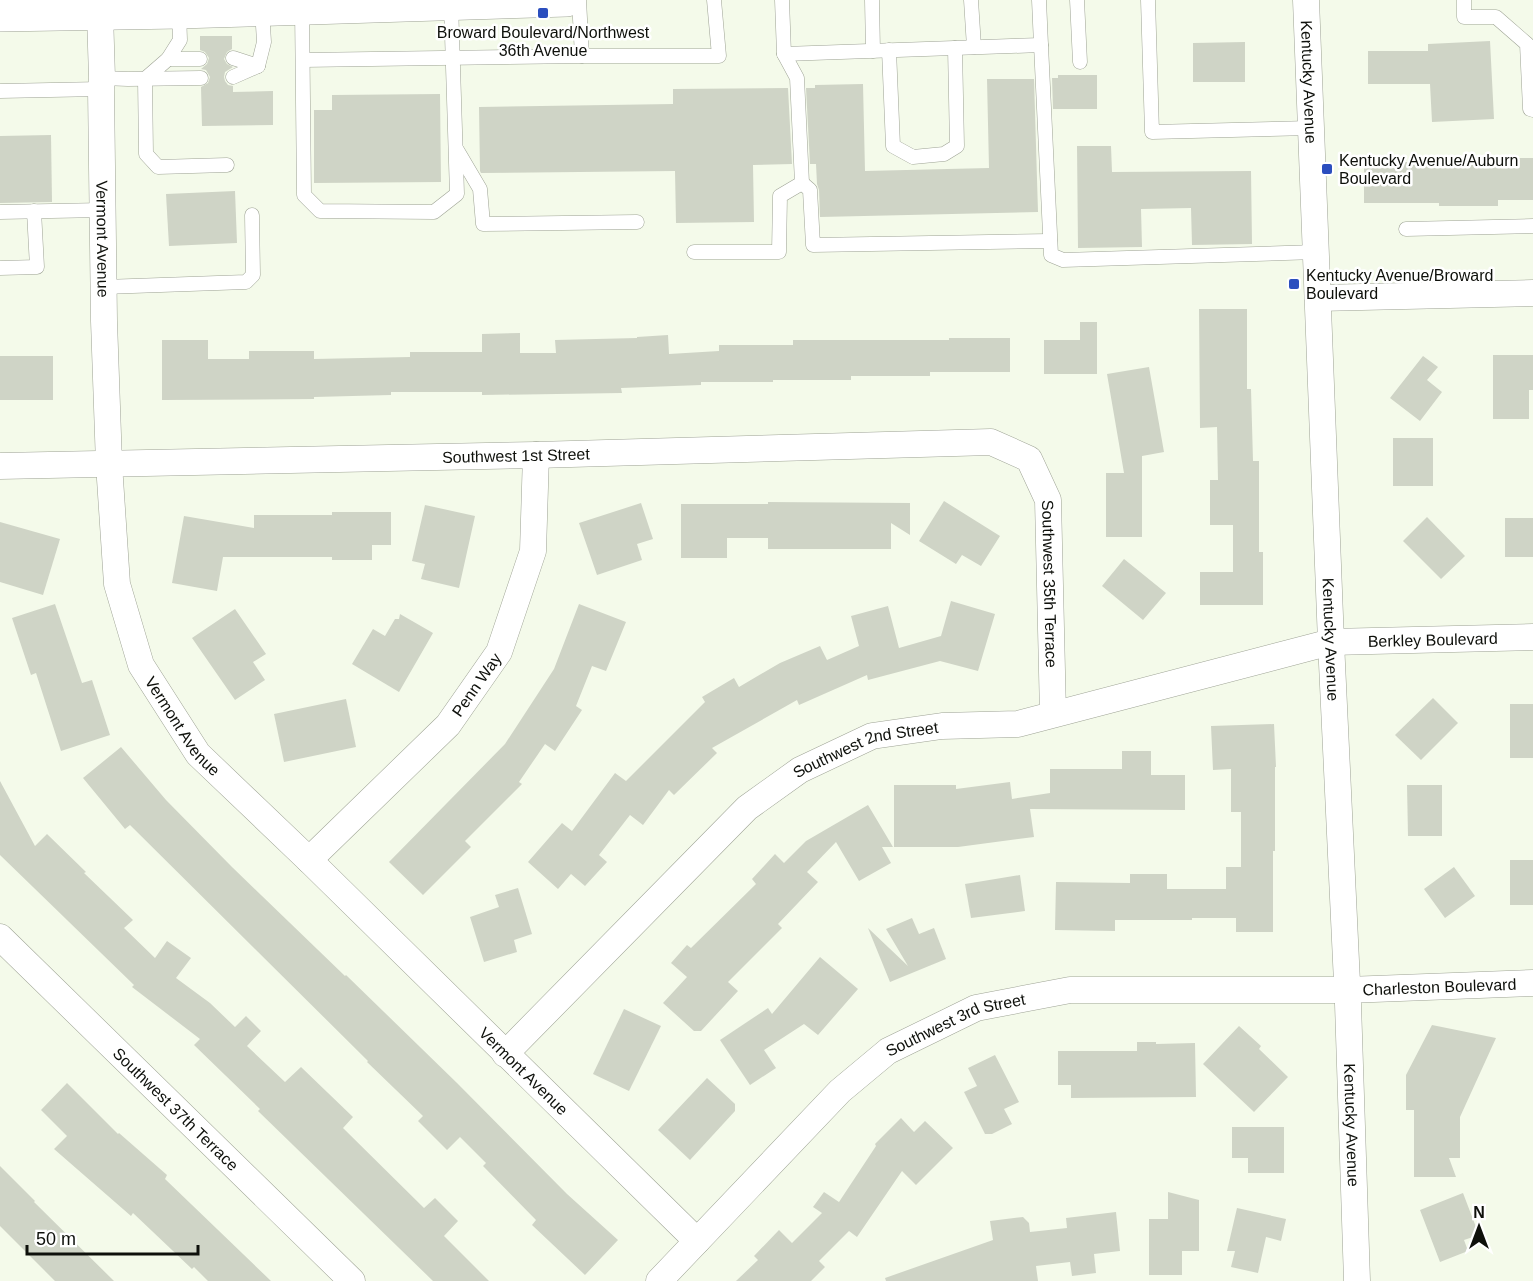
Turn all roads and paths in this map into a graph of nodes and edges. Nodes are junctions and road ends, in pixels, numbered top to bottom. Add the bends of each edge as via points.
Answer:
1 (567, 0) edge
2 (579, 0) edge
3 (714, 0) edge
4 (782, 0) edge
5 (872, 0) edge
6 (971, 0) edge
7 (1039, 0) edge
8 (1077, 0) edge
9 (1148, 0) edge
10 (1306, 0) edge
11 (1464, 0) edge
12 (450, 3) junction
13 (103, 7) edge
14 (302, 8) junction
15 (262, 9) junction
16 (179, 12) junction
17 (0, 15) edge
18 (1530, 38) edge
19 (1041, 45) junction
20 (974, 47) junction
21 (955, 48) junction
22 (889, 50) junction
23 (873, 51) junction
24 (784, 54) junction
25 (582, 56) junction
26 (232, 58) dead end
27 (453, 58) junction
28 (168, 59) junction
29 (303, 60) junction
30 (1080, 62) dead end
31 (258, 66) junction
32 (232, 77) dead end
33 (145, 79) junction
34 (102, 83) junction
35 (0, 91) edge
36 (1533, 110) edge
37 (1311, 128) junction
38 (456, 148) junction
39 (227, 165) dead end
40 (802, 183) junction
41 (103, 210) junction
42 (34, 211) junction
43 (0, 212) edge
44 (252, 215) dead end
45 (636, 222) dead end
46 (1533, 226) edge
47 (1406, 229) dead end
48 (1050, 241) junction
49 (694, 252) dead end
50 (1316, 252) junction
51 (0, 268) edge
52 (104, 287) junction
53 (1533, 293) edge
54 (1318, 298) junction
55 (536, 455) junction
56 (1029, 459) joint
57 (109, 464) junction
58 (0, 466) edge
59 (1533, 637) edge
60 (1331, 642) junction
61 (1053, 714) junction
62 (309, 860) junction
63 (0, 937) edge
64 (1533, 983) edge
65 (1347, 990) junction
66 (505, 1053) junction
67 (697, 1241) junction
68 (352, 1281) edge
69 (659, 1281) edge
70 (1357, 1281) edge

1 - 12 main road
2 - 25 lane
3 - 25 lane via 719,56
4 - 24 lane
5 - 23 lane
6 - 20 lane
7 - 19 lane
8 - 30 lane
9 - 37 lane via 1152,132
10 - 37 street, Kentucky Avenue
11 - 18 lane via 1464,17 1496,17
12 - 14 main road
12 - 27 lane
13 - 16 main road
13 - 17 main road
13 - 34 street, Vermont Avenue
14 - 15 main road
14 - 29 lane
15 - 16 main road
15 - 31 lane via 264,42
16 - 28 lane via 180,40
18 - 36 lane
19 - 20 lane
19 - 48 lane
20 - 21 lane
21 - 22 lane
21 - 22 lane via 957,146 944,154 913,157 893,146
22 - 23 lane
23 - 24 lane
24 - 40 lane via 797,78
25 - 27 lane
26 - 31 lane
27 - 29 lane
27 - 38 lane
28 - 33 lane
28 - 33 lane via 195,59 195,78
29 - 38 lane via 304,195 320,211 434,212 457,194
31 - 32 lane
33 - 34 lane
33 - 39 lane via 146,154 158,167
34 - 35 lane
34 - 41 street, Vermont Avenue
37 - 50 street, Kentucky Avenue
38 - 45 lane via 480,189 483,224
40 - 48 lane via 810,190 813,245
40 - 49 lane via 780,196 779,252
41 - 42 lane
41 - 52 street, Vermont Avenue
42 - 43 lane
42 - 51 lane via 37,267
44 - 52 lane via 253,275 246,282
46 - 47 lane
48 - 50 lane via 1051,255 1063,260
50 - 54 street, Kentucky Avenue
52 - 57 street, Vermont Avenue
53 - 54 street
54 - 60 street, Kentucky Avenue
55 - 56 street, Southwest 1st Street via 991,442
55 - 57 street, Southwest 1st Street
55 - 62 street, Penn Way via 533,551 499,652 448,725
56 - 61 street, Southwest 35th Terrace via 1048,500
57 - 58 street, Southwest 1st Street
57 - 62 street, Vermont Avenue via 117,585 141,665 198,754
59 - 60 street, Berkley Boulevard
60 - 61 street, Southwest 2nd Street
60 - 65 street, Kentucky Avenue
61 - 66 street, Southwest 2nd Street via 1018,724 942,726 872,736 800,770 747,808
62 - 66 street, Vermont Avenue
63 - 68 street, Southwest 37th Terrace
64 - 65 street, Charleston Boulevard
65 - 67 street, Southwest 3rd Street via 1070,990 976,1008 888,1051 840,1091
65 - 70 street, Kentucky Avenue
66 - 67 street, Vermont Avenue
67 - 69 street, Southwest 3rd Street

